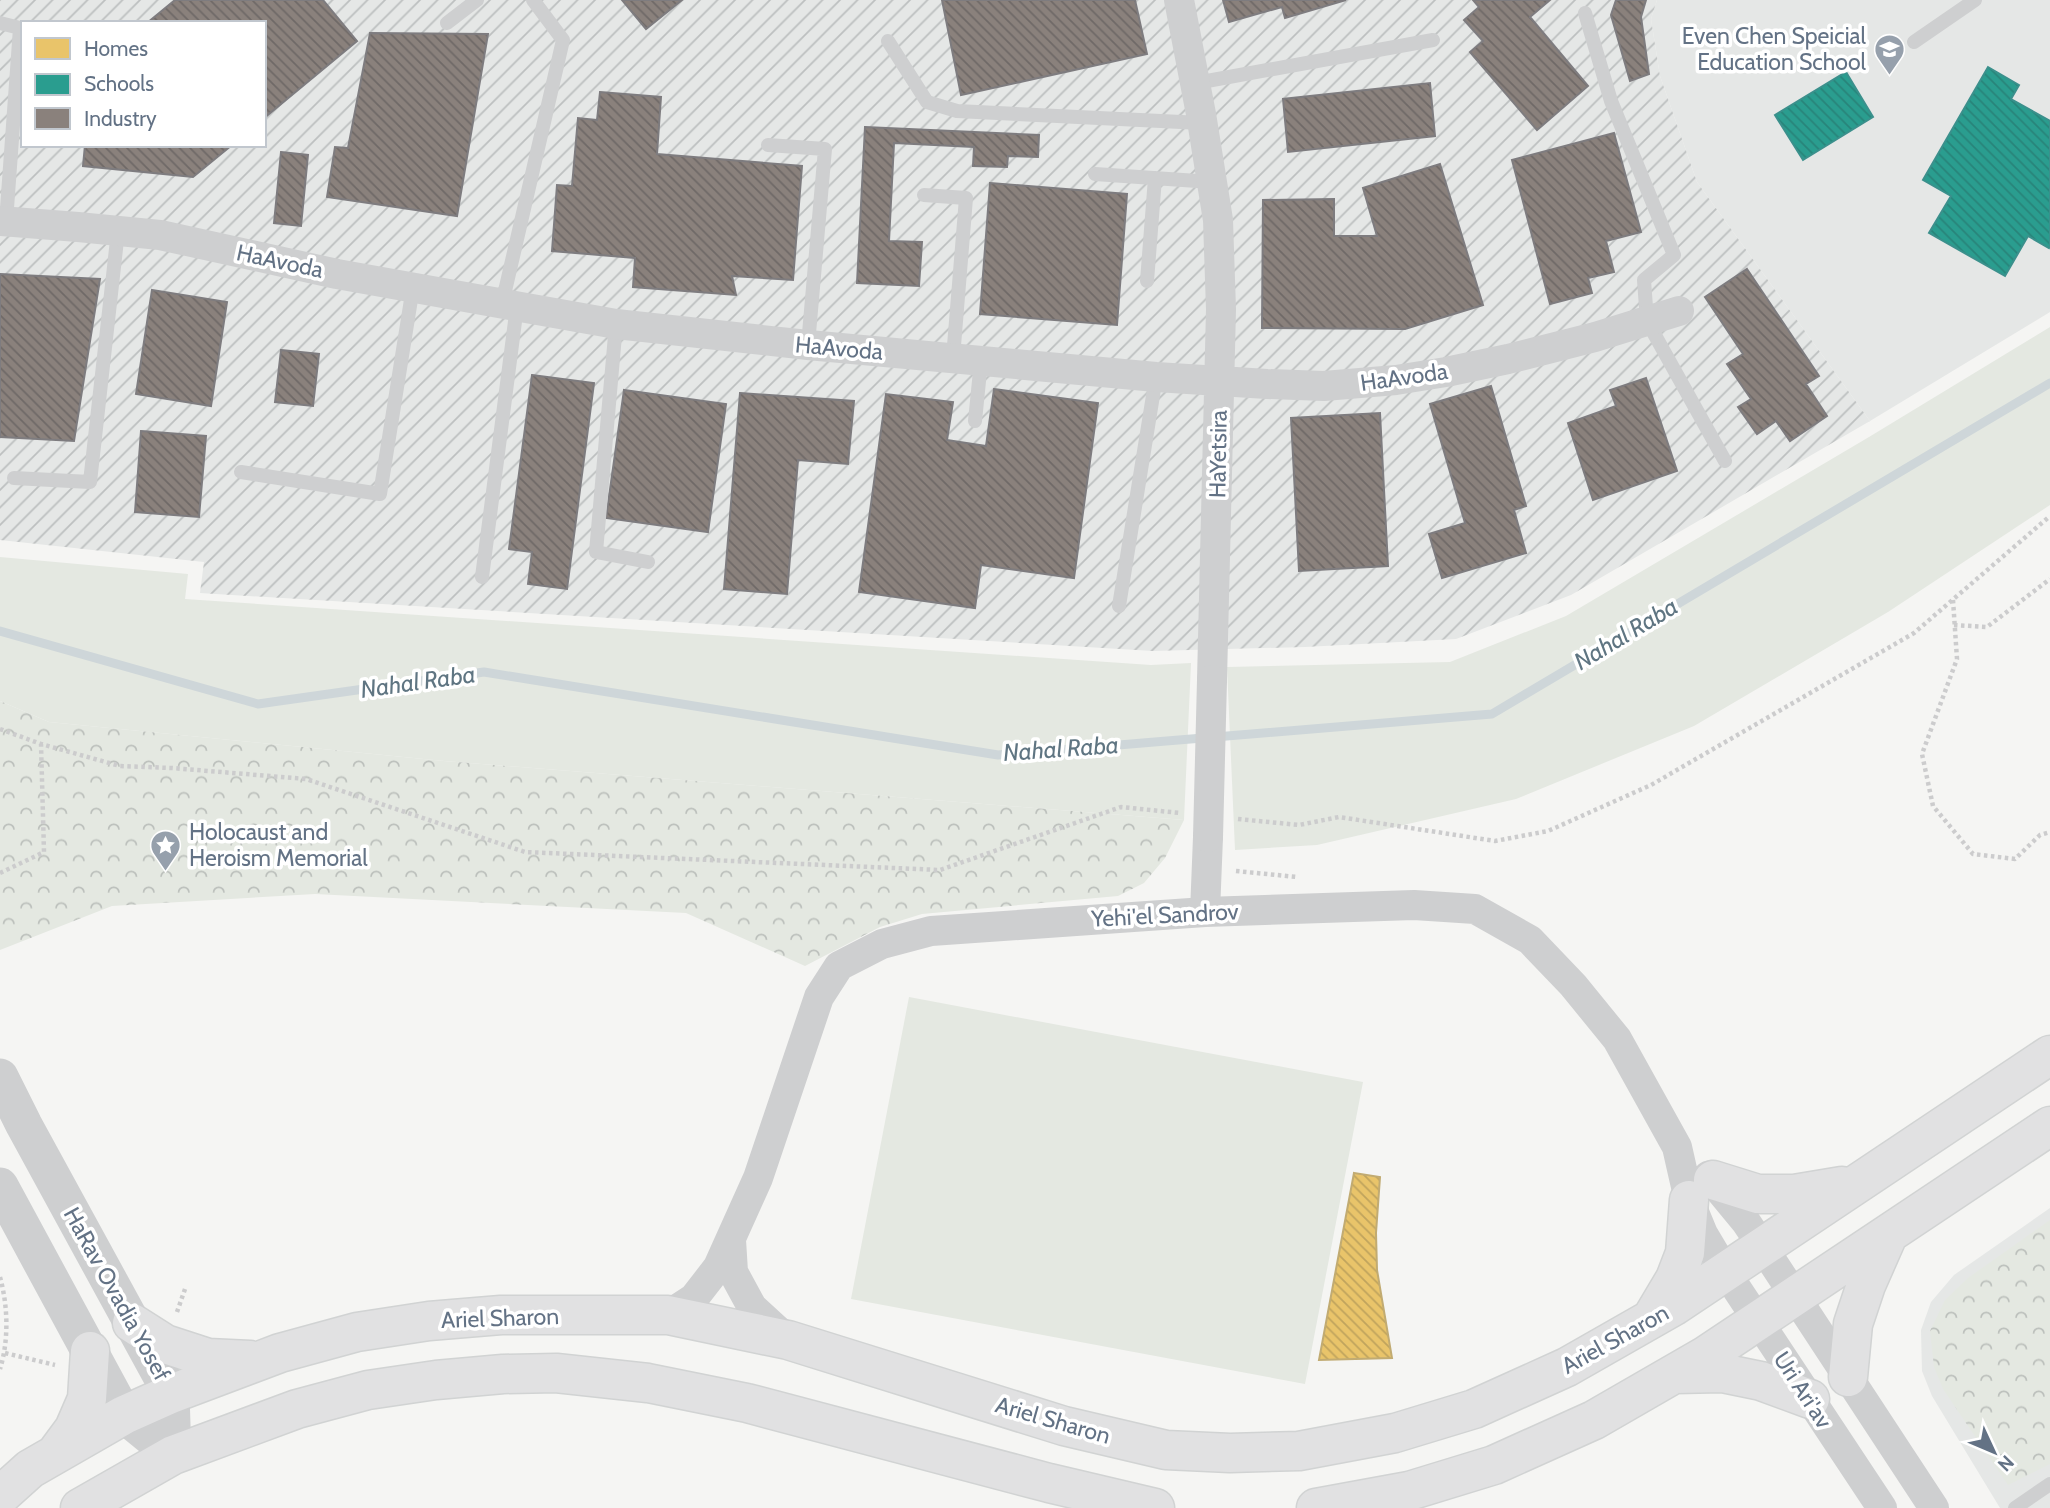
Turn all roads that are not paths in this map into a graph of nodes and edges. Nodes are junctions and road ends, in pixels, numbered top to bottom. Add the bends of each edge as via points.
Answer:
1 (477, 0) edge
2 (533, 0) edge
3 (1179, 0) edge
4 (1975, 0) edge
5 (1958, 5) edge
6 (1585, 13) dead end
7 (0, 23) edge
8 (447, 23) dead end
9 (1433, 40) dead end
10 (888, 41) dead end
11 (1914, 42) dead end
12 (1196, 83) junction
13 (1202, 123) junction
14 (768, 145) dead end
15 (1095, 174) dead end
16 (1155, 178) junction
17 (1212, 182) junction
18 (924, 195) dead end
19 (3, 221) edge
20 (118, 231) junction
21 (1147, 281) dead end
22 (413, 288) junction
23 (509, 305) junction
24 (1679, 311) dead end
25 (1647, 321) junction
26 (616, 324) junction
27 (808, 345) junction
28 (967, 359) junction
29 (1156, 377) junction
30 (1219, 381) junction
31 (975, 421) dead end
32 (1725, 461) dead end
33 (241, 472) dead end
34 (14, 478) dead end
35 (648, 562) dead end
36 (482, 577) dead end
37 (1119, 606) dead end
38 (1205, 912) junction
39 (2050, 1055) edge
40 (0, 1077) edge
41 (2050, 1126) edge
42 (1858, 1184) junction
43 (0, 1186) edge
44 (1701, 1190) junction
45 (1888, 1235) junction
46 (731, 1240) junction
47 (1762, 1246) junction
48 (1726, 1271) junction
49 (1795, 1297) junction
50 (668, 1315) junction
51 (1651, 1319) junction
52 (1758, 1321) junction
53 (132, 1323) junction
54 (788, 1340) junction
55 (76, 1359) junction
56 (259, 1361) junction
57 (1675, 1374) junction
58 (1848, 1377) junction
59 (171, 1394) junction
60 (1810, 1399) junction
61 (124, 1415) junction
62 (54, 1455) junction
63 (173, 1455) junction
64 (2050, 1483) edge
65 (0, 1496) edge
66 (80, 1508) edge
67 (1155, 1508) edge
68 (1316, 1508) edge
69 (1882, 1508) edge
70 (1934, 1508) edge
71 (2015, 1508) edge

1 - 8 lane
2 - 23 lane via 563,40
3 - 12 street, HaYetsira
4 - 5 lane
5 - 11 lane
6 - 25 lane via 1611,101 1674,255 1644,280
7 - 19 lane via 20,28
9 - 12 lane
10 - 13 lane via 927,102 957,111
12 - 13 street, HaYetsira
13 - 17 street, HaYetsira
14 - 27 lane via 825,149
15 - 16 lane
16 - 17 lane
16 - 21 lane
17 - 30 street, HaYetsira via 1222,309
18 - 28 lane via 967,198
19 - 20 street, HaAvoda
20 - 22 street, HaAvoda via 160,235
20 - 34 lane via 90,482
22 - 23 street, HaAvoda
22 - 33 lane via 380,494
23 - 26 street, HaAvoda
23 - 36 lane
24 - 25 street, HaAvoda
25 - 30 street, HaAvoda via 1508,359 1396,380 1324,387
25 - 32 lane
26 - 27 street, HaAvoda
26 - 35 lane via 596,552
27 - 28 street, HaAvoda
28 - 29 street, HaAvoda
28 - 31 lane
29 - 30 street, HaAvoda
29 - 37 lane
30 - 38 street, HaYetsira, bridge
38 - 44 street, Yehi'el Sandrov via 1414,905 1475,909 1530,940 1617,1039
38 - 46 street, Yehi'el Sandrov via 931,931 882,944 839,966 819,998 758,1178
39 - 42 main road, Ariel Sharon
40 - 53 street, HaRav Ovadia Yosef
41 - 45 main road
42 - 44 main road via 1794,1194
42 - 47 main road, Ariel Sharon
43 - 55 street
44 - 47 street, Yehi'el Sandrov
44 - 48 street, Yehi'el Sandrov via 1703,1234
44 - 51 main road via 1675,1279
45 - 49 main road
45 - 58 main road via 1853,1324
46 - 50 street, Yehi'el Sandrov via 718,1267 694,1297
46 - 54 street, Yehi'el Sandrov via 733,1272 752,1307
47 - 48 main road, Ariel Sharon
47 - 49 street, Yehi'el Sandrov
48 - 51 main road, Ariel Sharon
48 - 52 street, Uri Ari'av
49 - 52 main road
49 - 58 street, Uri Ari'av
50 - 54 main road, Ariel Sharon
50 - 56 main road, Ariel Sharon via 501,1315 429,1321 356,1332
51 - 54 main road, Ariel Sharon via 1567,1367 1474,1409 1395,1433 1299,1451 1152,1447 1064,1426
52 - 57 main road
52 - 60 street, Uri Ari'av
53 - 56 main road via 165,1344 208,1358
53 - 59 street, HaRav Ovadia Yosef
55 - 61 street
55 - 62 main road via 87,1399 74,1429
56 - 59 main road, Ariel Sharon
57 - 60 main road via 1722,1373
57 - 68 main road via 1594,1420 1494,1465 1409,1490
58 - 70 street, Uri Ari'av
59 - 61 main road, Ariel Sharon
59 - 63 street, HaRav Ovadia Yosef
60 - 69 street, Uri Ari'av
61 - 62 main road, Ariel Sharon
61 - 63 street
62 - 65 main road, Ariel Sharon
63 - 66 main road
63 - 67 main road via 297,1409 369,1390 503,1374 556,1373 648,1383 747,1403
64 - 71 lane

